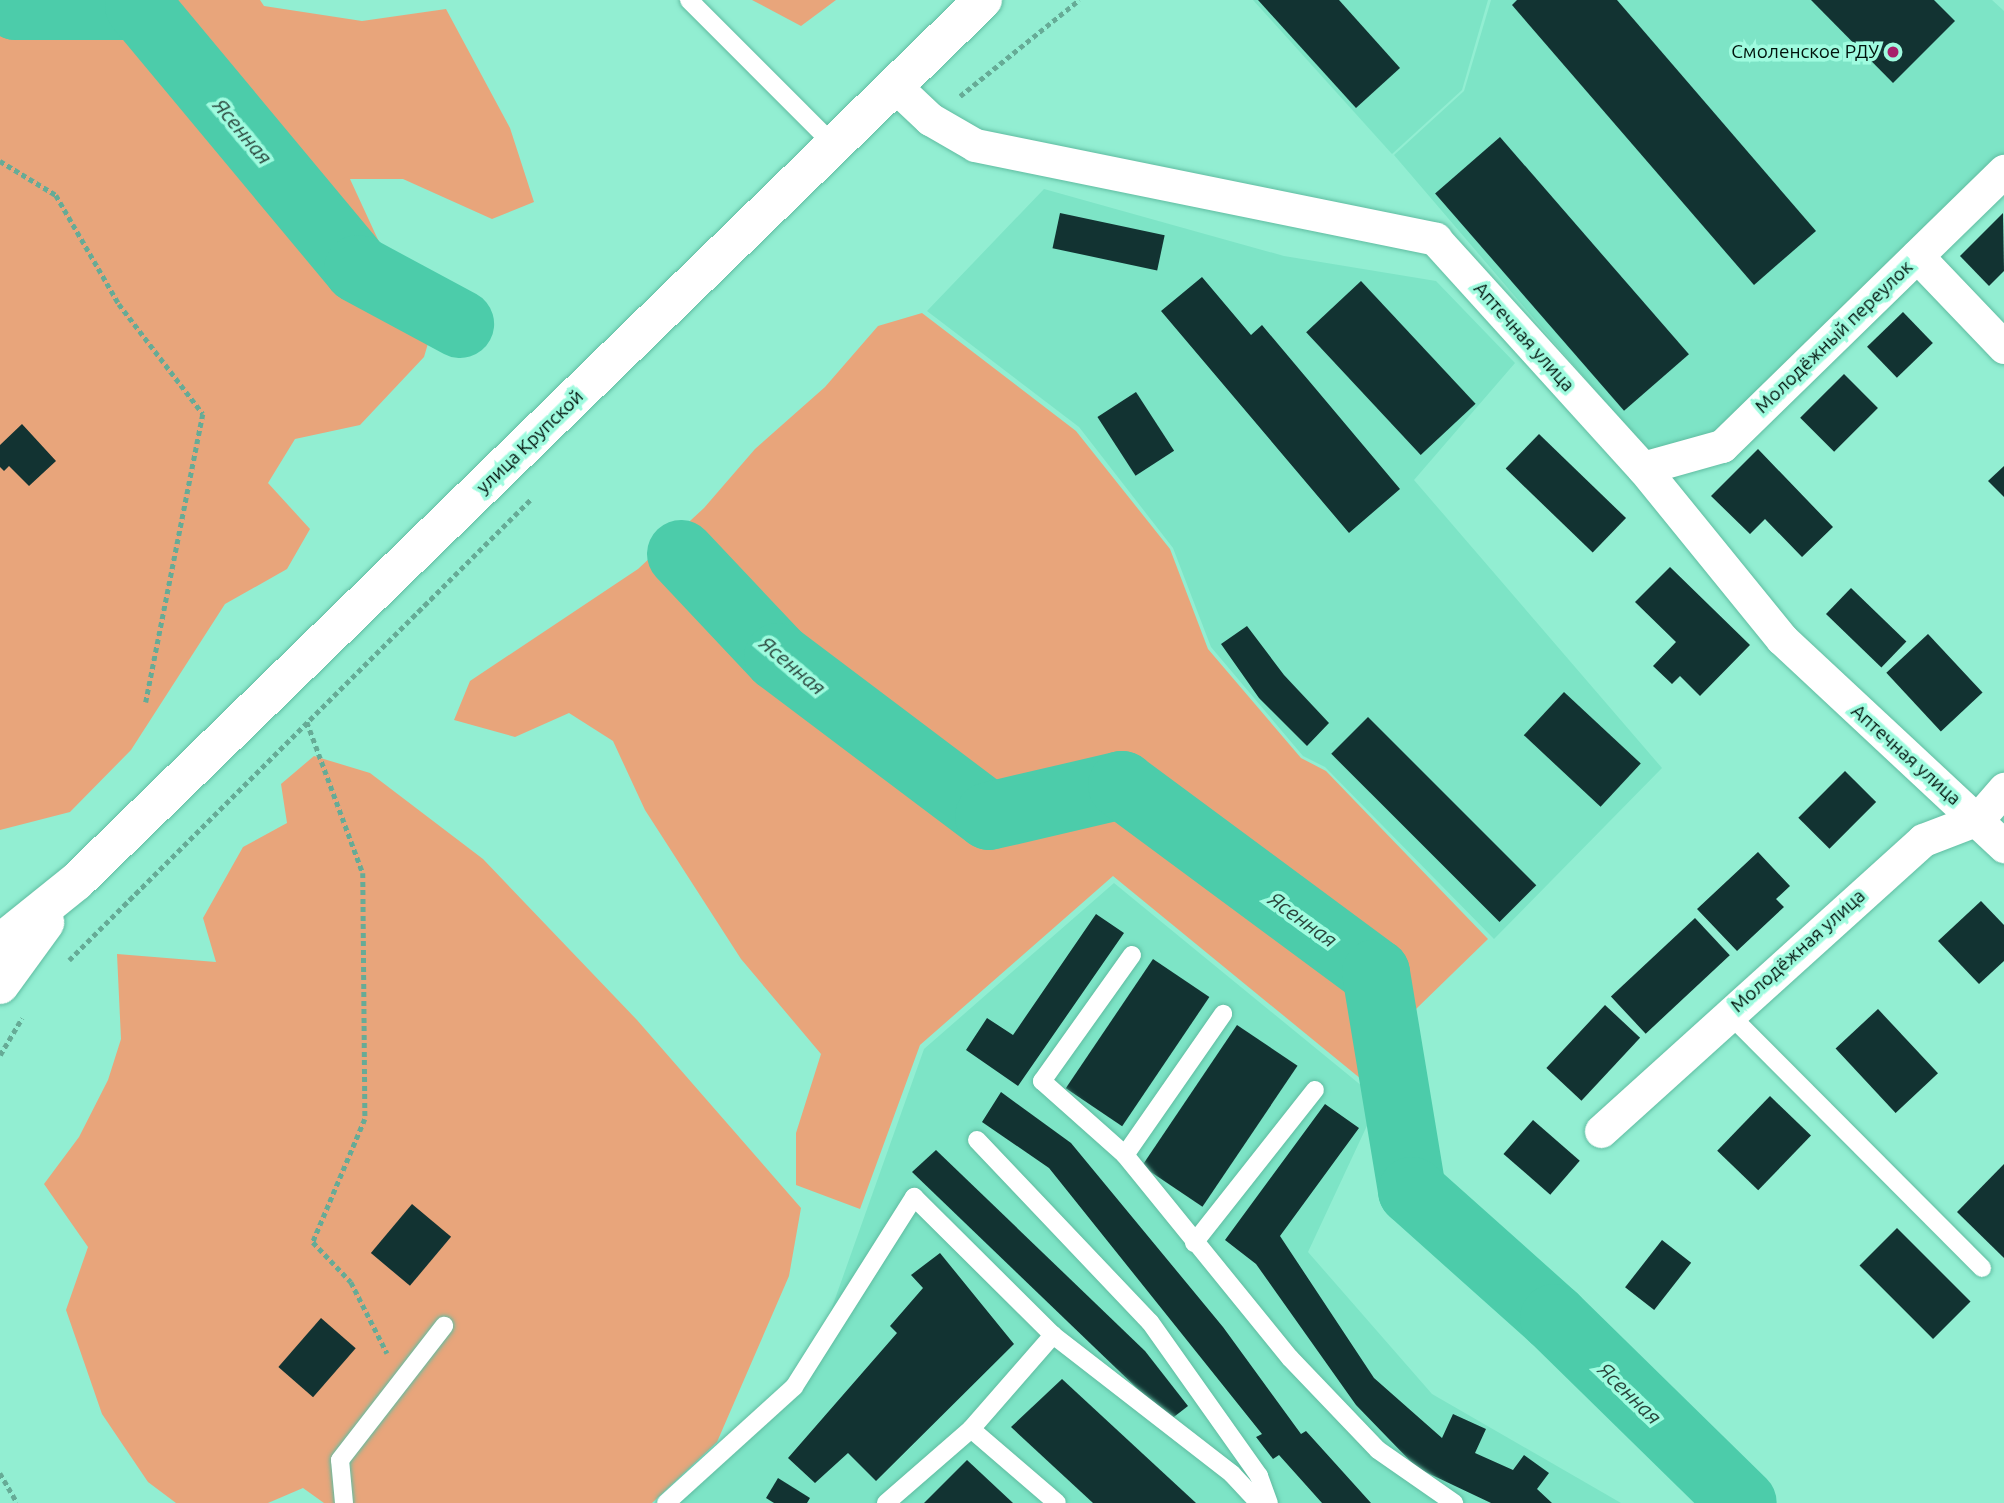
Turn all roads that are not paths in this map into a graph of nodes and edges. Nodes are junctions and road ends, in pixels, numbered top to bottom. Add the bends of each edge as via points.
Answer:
1 (689, 0) edge
2 (983, 0) edge
3 (896, 87) junction
4 (835, 146) junction
5 (2004, 172) edge
6 (1917, 256) junction
7 (2004, 347) edge
8 (1643, 468) junction
9 (2004, 789) edge
10 (1978, 819) junction
11 (2004, 846) edge
12 (76, 882) junction
13 (0, 943) edge
14 (1132, 955) dead end
15 (0, 985) edge
16 (1728, 1013) junction
17 (1223, 1014) dead end
18 (1315, 1090) dead end
19 (1601, 1131) dead end
20 (977, 1140) dead end
21 (1125, 1155) junction
22 (1194, 1243) junction
23 (1982, 1268) dead end
24 (444, 1326) dead end
25 (1053, 1335) junction
26 (971, 1429) junction
27 (1450, 1502) edge
28 (344, 1503) edge
29 (666, 1503) edge
30 (886, 1503) edge
31 (1057, 1503) edge
32 (1259, 1503) edge
33 (1269, 1503) edge

1 - 4 lane
2 - 3 main road, улица Крупской
3 - 4 main road, улица Крупской
3 - 8 street, Аптечная улица via 930,119 975,145 1435,239
4 - 12 main road, улица Крупской
5 - 6 street, Молодёжный переулок
6 - 7 street
6 - 8 street, Молодёжный переулок via 1722,446
8 - 10 street, Аптечная улица via 1782,639 1931,781
9 - 10 street, Молодёжная улица
10 - 11 street, Аптечная улица
10 - 16 street, Молодёжная улица via 1923,840
12 - 13 main road, улица Крупской
12 - 15 main road, улица Крупской
14 - 21 lane via 1042,1081
16 - 19 street, Молодёжная улица
16 - 23 lane
17 - 21 lane
18 - 22 lane
20 - 33 lane via 1150,1322 1259,1476
21 - 22 lane
22 - 27 lane via 1290,1358 1378,1450
24 - 28 lane via 340,1460
25 - 26 lane
25 - 29 lane via 914,1197 794,1387
25 - 32 lane via 1231,1474
26 - 30 lane
26 - 31 lane

